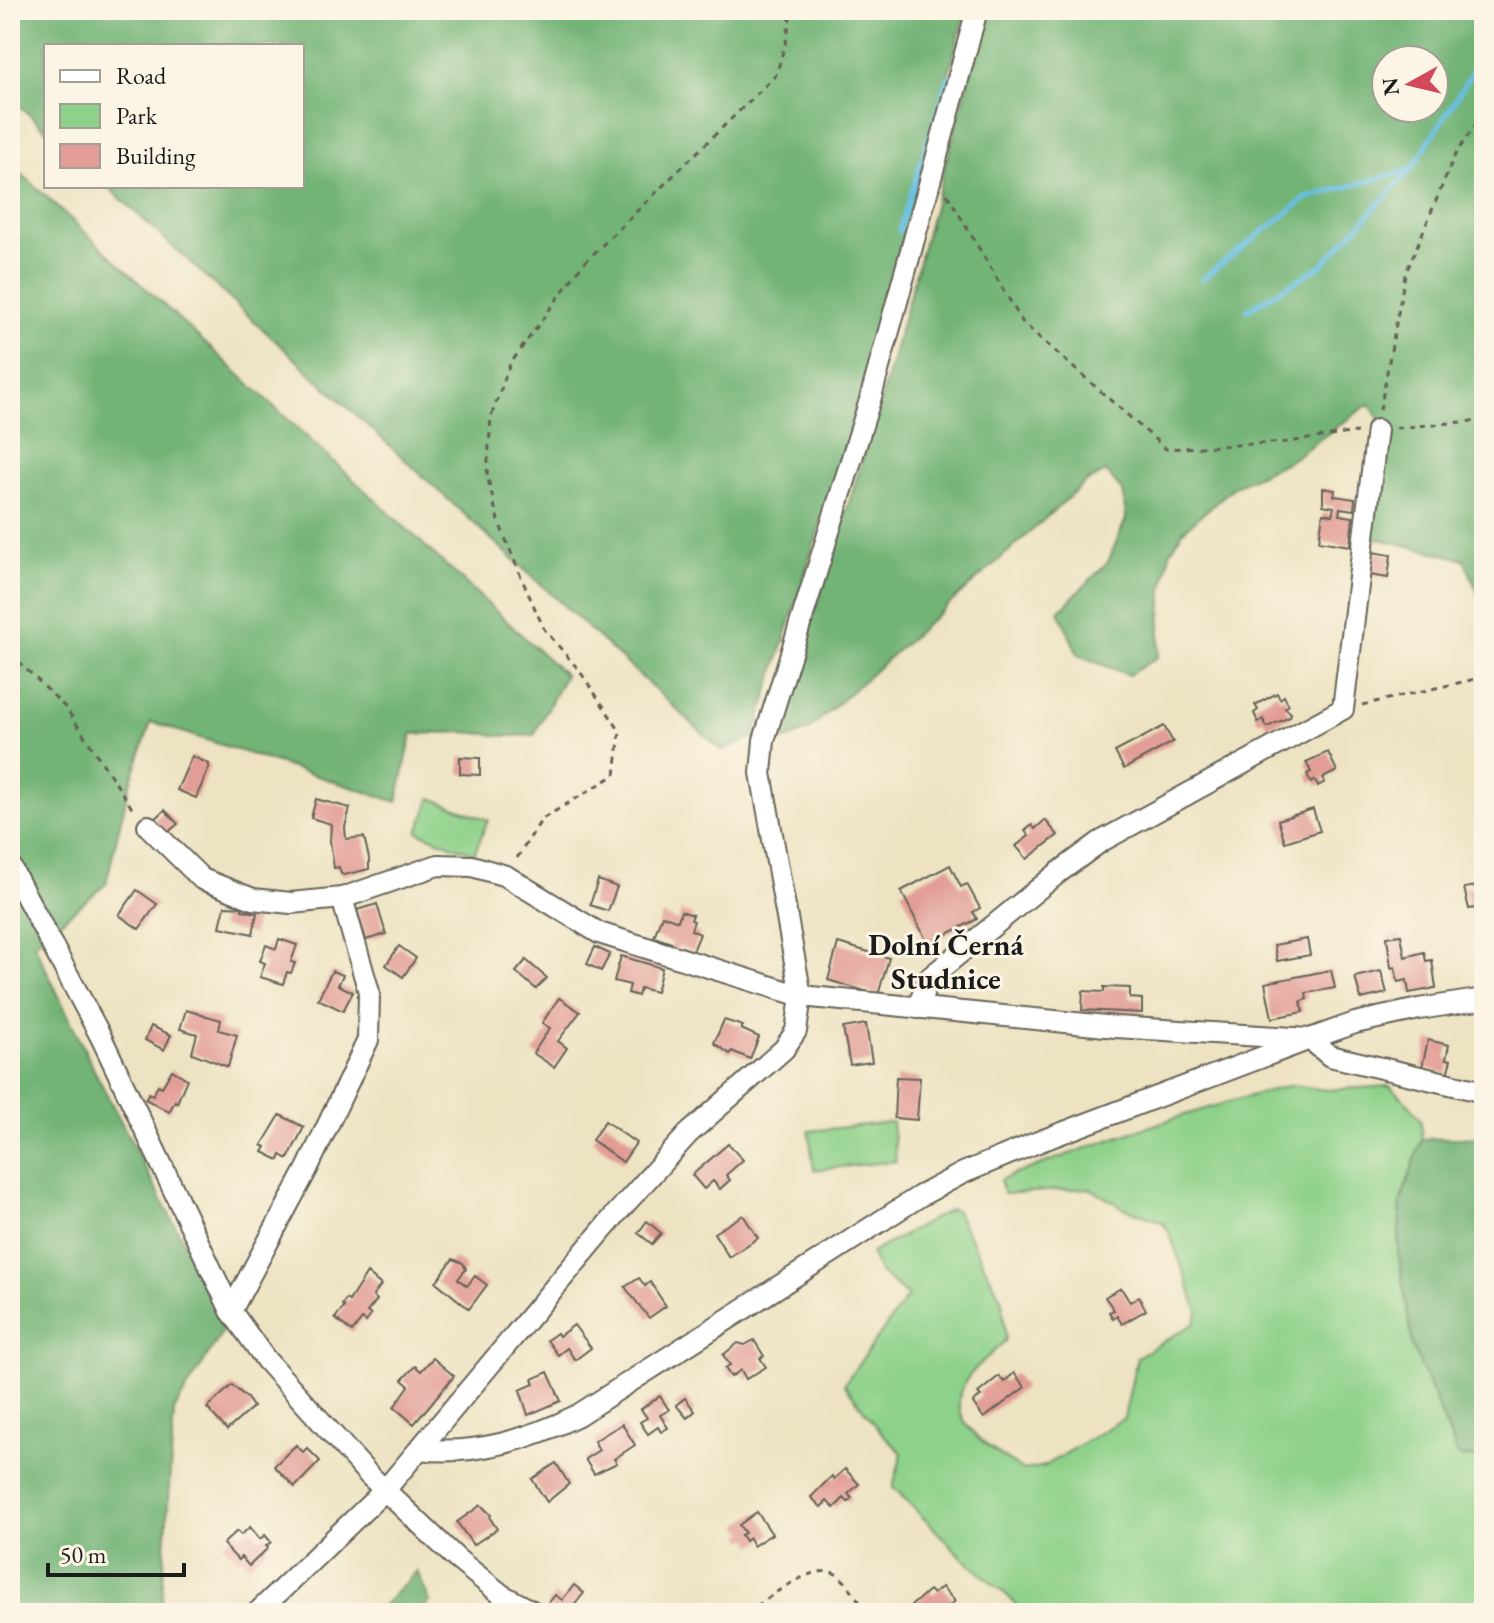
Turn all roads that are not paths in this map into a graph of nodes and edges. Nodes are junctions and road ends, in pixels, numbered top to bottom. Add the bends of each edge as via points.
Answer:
1 (977, 10) edge
2 (1377, 430) road end
3 (148, 826) road end
4 (10, 866) edge
5 (342, 898) junction
6 (801, 996) junction
7 (1484, 999) edge
8 (918, 1008) junction
9 (1310, 1039) junction
10 (1484, 1092) edge
11 (231, 1311) junction
12 (420, 1449) junction
13 (385, 1490) junction
14 (257, 1613) edge
15 (536, 1613) edge

1 - 6 street via 870,400 764,740 761,773
2 - 8 street via 1343,709 1100,842 928,979
3 - 5 street via 202,879 253,899 291,903
4 - 11 street via 101,1037
5 - 6 street via 438,865 472,866 506,876 599,933
5 - 11 street via 369,992 368,1040
6 - 8 street
6 - 12 street via 796,1031 784,1049 688,1134
7 - 9 street via 1393,1014
8 - 9 street
9 - 10 street via 1330,1056
9 - 12 street via 963,1173 555,1427 459,1451
11 - 13 street via 266,1360
12 - 13 street
13 - 14 street
13 - 15 street via 457,1559 502,1595

